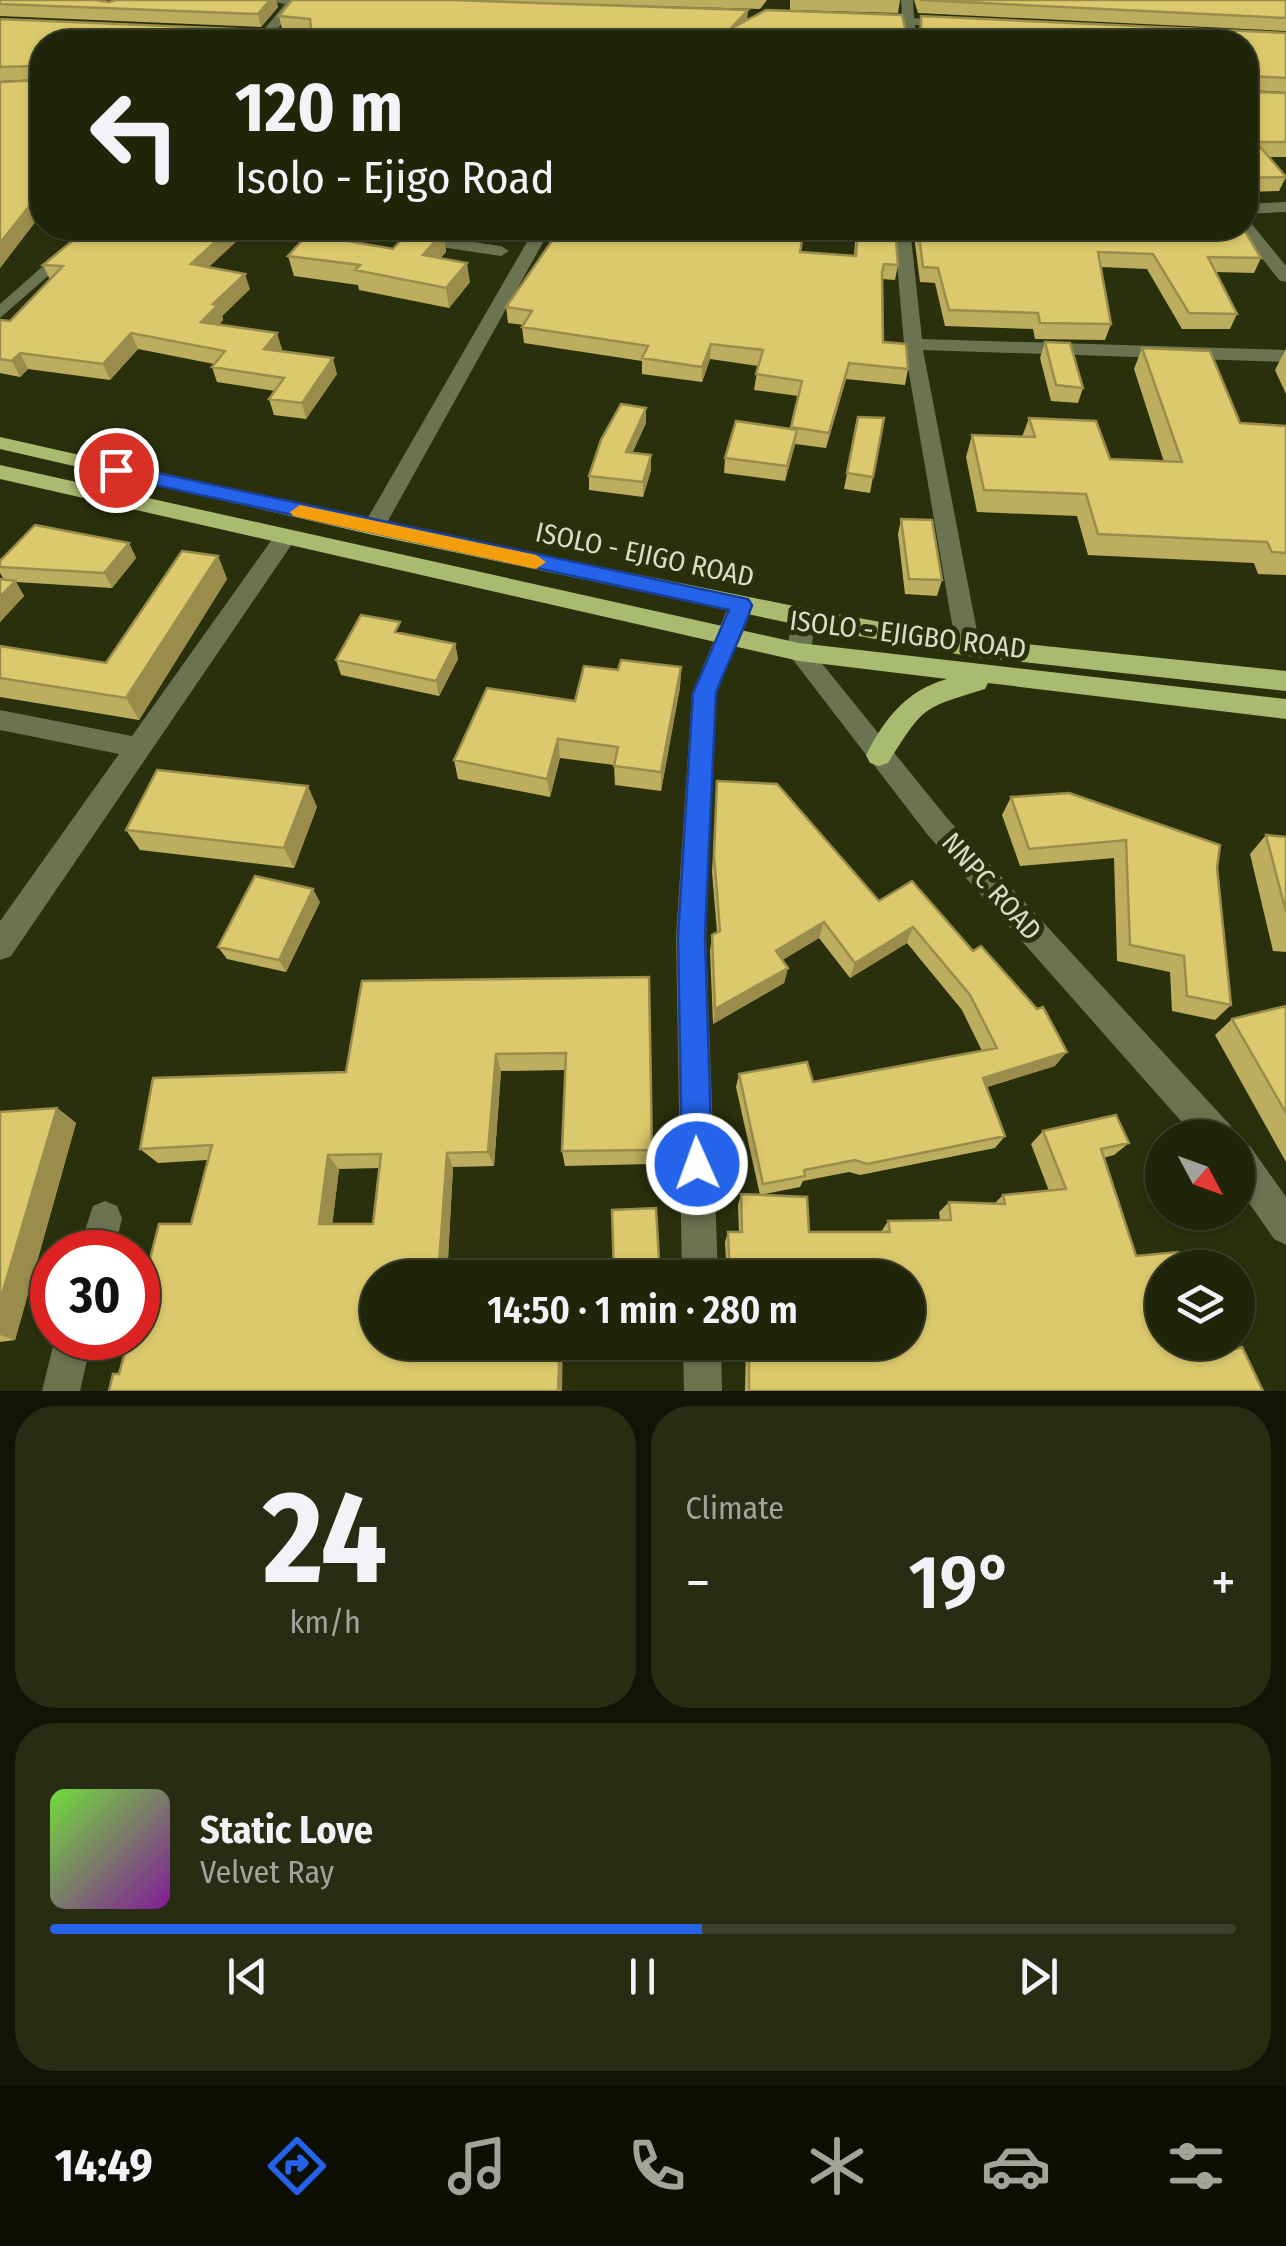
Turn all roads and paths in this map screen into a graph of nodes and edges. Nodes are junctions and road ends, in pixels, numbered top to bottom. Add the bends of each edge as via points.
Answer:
1 (268, 0) edge
2 (906, 0) edge
3 (293, 2) edge
4 (329, 2) edge
5 (852, 20) edge
6 (910, 21) junction
7 (965, 23) edge
8 (269, 30) edge
9 (910, 30) edge
10 (1258, 208) edge
11 (1286, 208) edge
12 (82, 240) edge
13 (431, 240) edge
14 (537, 240) edge
15 (903, 240) edge
16 (1256, 240) edge
17 (501, 250) dead end
18 (1286, 277) edge
19 (0, 313) edge
20 (914, 344) junction
21 (1286, 356) edge
22 (0, 443) edge
23 (0, 472) edge
24 (374, 528) junction
25 (284, 539) junction
26 (741, 605) junction
27 (804, 617) junction
28 (731, 639) junction
29 (968, 647) junction
30 (800, 652) junction
31 (1003, 677) junction
32 (1286, 681) edge
33 (1286, 709) edge
34 (0, 720) edge
35 (140, 748) junction
36 (879, 756) junction
37 (0, 946) edge
38 (1203, 1120) edge
39 (1255, 1182) edge
40 (1286, 1227) edge
41 (700, 1260) edge
42 (69, 1360) edge
43 (702, 1360) edge
44 (61, 1391) edge
45 (703, 1391) edge

1 - 3 street
2 - 6 street
3 - 4 street
3 - 8 street
5 - 6 street
6 - 7 street
6 - 9 street
10 - 11 street
12 - 19 street
13 - 17 street
14 - 24 street
15 - 20 street
16 - 18 street
20 - 21 street
20 - 29 street
22 - 24 main road, ISOLO - EJIGO ROAD
23 - 25 main road, ISOLO - EJIGBO ROAD
24 - 26 main road, ISOLO - EJIGO ROAD
25 - 28 main road, ISOLO - EJIGBO ROAD
25 - 35 street
26 - 27 main road, ISOLO - EJIGO ROAD
26 - 28 street
27 - 29 main road, ISOLO - EJIGO ROAD
27 - 30 street
28 - 30 main road, ISOLO - EJIGBO ROAD
28 - 41 street via 704,693 691,936
29 - 32 main road, ISOLO - EJIGO ROAD
30 - 31 main road, ISOLO - EJIGBO ROAD
30 - 36 street, NNPC ROAD
31 - 33 main road, ISOLO - EJIGBO ROAD
31 - 36 main road via 934,689 912,706
34 - 35 street
35 - 37 street
36 - 38 street, NNPC ROAD
39 - 40 street
42 - 44 street
43 - 45 street

